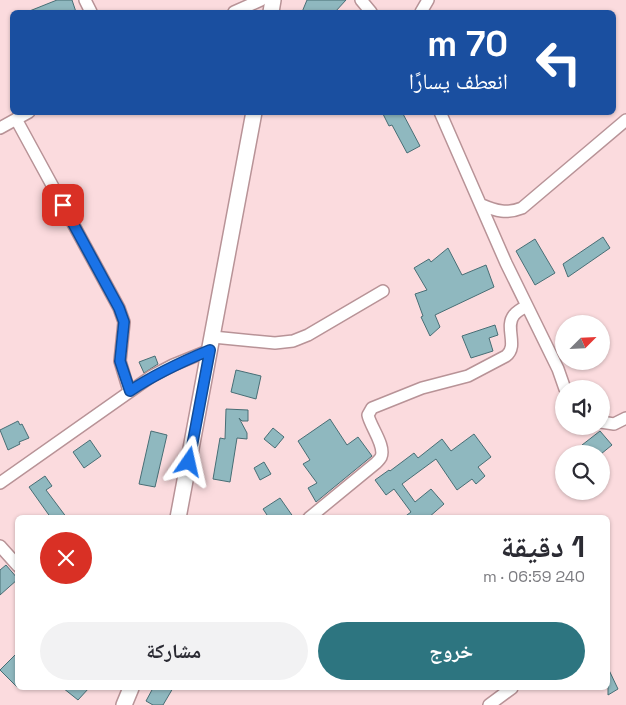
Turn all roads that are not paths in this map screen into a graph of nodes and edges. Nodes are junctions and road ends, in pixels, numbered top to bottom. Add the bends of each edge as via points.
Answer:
1 (261, 0) edge
2 (361, 0) edge
3 (238, 10) edge
4 (369, 10) edge
5 (23, 115) edge
6 (253, 115) edge
7 (441, 115) edge
8 (16, 119) junction
9 (626, 120) edge
10 (0, 128) edge
11 (482, 205) junction
12 (383, 291) dead end
13 (527, 306) junction
14 (212, 343) junction
15 (562, 380) edge
16 (130, 391) junction
17 (626, 418) edge
18 (610, 423) edge
19 (0, 483) edge
20 (179, 515) edge
21 (313, 515) edge
22 (0, 546) edge
23 (15, 563) edge
24 (130, 690) edge
25 (509, 690) edge
26 (124, 705) edge
27 (489, 705) edge

1 - 3 street
2 - 4 street
5 - 8 street
6 - 14 street
7 - 11 street
8 - 10 street
8 - 16 street via 119,308 124,322 120,361
9 - 11 street via 522,208 507,212
11 - 13 street
12 - 14 street via 293,341
13 - 15 street
13 - 21 street via 511,320 512,346 506,356 468,376 422,388 372,408 369,422 379,441 382,456
14 - 16 street
14 - 20 street
16 - 19 street
17 - 18 street
22 - 23 street
24 - 26 street
25 - 27 street

